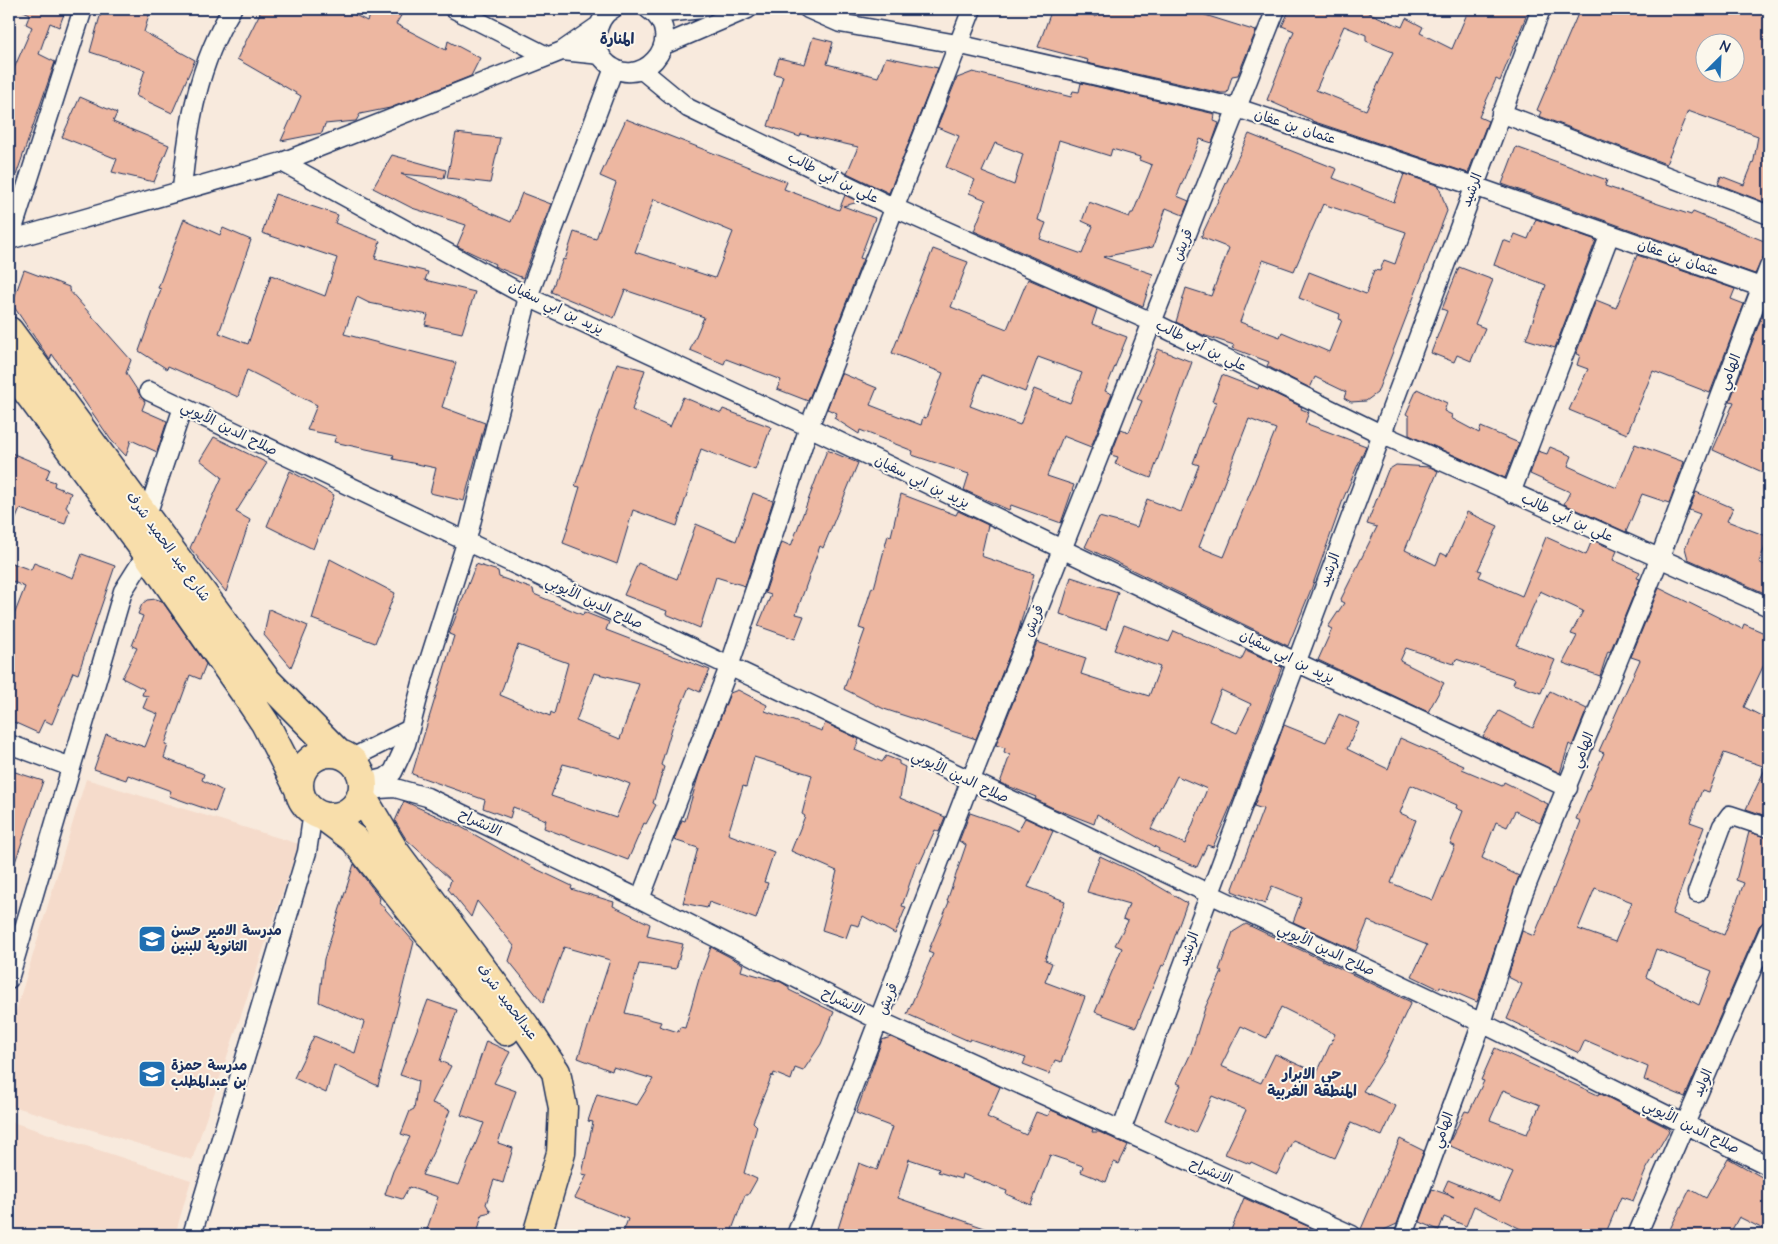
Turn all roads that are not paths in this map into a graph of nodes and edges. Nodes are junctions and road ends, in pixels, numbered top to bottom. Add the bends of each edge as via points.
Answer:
1 (83, 9) edge
2 (232, 9) edge
3 (454, 9) edge
4 (612, 9) edge
5 (702, 9) edge
6 (748, 9) edge
7 (808, 9) edge
8 (972, 9) edge
9 (1276, 9) edge
10 (1541, 9) edge
11 (651, 10) edge
12 (598, 26) junction
13 (957, 44) junction
14 (664, 45) junction
15 (554, 53) junction
16 (601, 55) junction
17 (614, 68) junction
18 (642, 70) junction
19 (1237, 108) junction
20 (1501, 113) junction
21 (282, 162) junction
22 (1474, 186) junction
23 (182, 189) junction
24 (895, 208) junction
25 (1769, 215) edge
26 (1610, 234) junction
27 (10, 239) edge
28 (1769, 267) edge
29 (1766, 289) edge
30 (528, 297) junction
31 (1152, 322) junction
32 (9, 331) edge
33 (9, 366) edge
34 (149, 392) dead end
35 (184, 407) junction
36 (809, 427) junction
37 (1381, 434) junction
38 (1511, 493) junction
39 (146, 518) junction
40 (466, 543) junction
41 (1062, 549) junction
42 (147, 553) junction
43 (1659, 560) junction
44 (1769, 607) edge
45 (1296, 662) junction
46 (728, 667) junction
47 (410, 729) junction
48 (9, 744) edge
49 (344, 756) junction
50 (71, 767) junction
51 (970, 782) junction
52 (298, 787) junction
53 (1568, 788) junction
54 (362, 790) junction
55 (318, 814) junction
56 (1769, 828) edge
57 (1697, 893) dead end
58 (1209, 895) junction
59 (640, 899) junction
60 (1769, 930) edge
61 (9, 978) edge
62 (880, 1021) junction
63 (1482, 1024) junction
64 (1686, 1124) junction
65 (1121, 1131) junction
66 (1769, 1166) edge
67 (192, 1235) edge
68 (522, 1235) edge
69 (537, 1235) edge
70 (796, 1235) edge
71 (1352, 1235) edge
72 (1404, 1235) edge
73 (1637, 1235) edge

1 - 27 street
2 - 23 street via 203,69 196,94
3 - 15 street
4 - 12 street via 607,11
5 - 11 street
6 - 14 street
7 - 13 street, عثمان بن عفان via 840,23
8 - 13 street
9 - 19 street, قريش
10 - 20 street, الرشيد
11 - 14 street via 664,28
12 - 15 street
12 - 16 street via 596,41
13 - 19 street, عثمان بن عفان
13 - 24 street
14 - 18 street via 656,60
15 - 16 street
15 - 21 street
16 - 17 street
17 - 18 street via 628,72
17 - 30 street
18 - 24 street, علي بن أبي طالب via 688,108
19 - 22 street, عثمان بن عفان
19 - 31 street, قريش
20 - 22 street, الرشيد
20 - 25 street
21 - 23 street
21 - 30 street, يزيد بن ابي سفيان
22 - 26 street, عثمان بن عفان
22 - 37 street, الرشيد
23 - 27 street
24 - 31 street, علي بن أبي طالب
24 - 36 street
26 - 29 street, عثمان بن عفان
26 - 38 street
28 - 29 street, الهامي
29 - 43 street, الهامي
30 - 36 street, يزيد بن ابي سفيان
30 - 40 street
31 - 37 street, علي بن أبي طالب
31 - 41 street, قريش
32 - 39 main road, شارع عبد الحميد شرف
33 - 42 main road, شارع عبد الحميد شرف
34 - 35 street, صلاح الدين الأيوبي
35 - 39 street
35 - 40 street, صلاح الدين الأيوبي
36 - 41 street, يزيد بن ابي سفيان
36 - 46 street
37 - 38 street, علي بن أبي طالب
37 - 45 street, الرشيد
38 - 43 street, علي بن أبي طالب
39 - 49 main road, شارع عبد الحميد شرف via 266,681
40 - 46 street, صلاح الدين الأيوبي
40 - 47 street
41 - 45 street, يزيد بن ابي سفيان
41 - 51 street, قريش
42 - 50 street via 123,591
42 - 52 main road, شارع عبد الحميد شرف via 265,723
43 - 44 street, علي بن أبي طالب
43 - 53 street, الهامي
45 - 53 street, يزيد بن ابي سفيان
45 - 58 street, الرشيد
46 - 51 street, صلاح الدين الأيوبي
46 - 59 street
47 - 49 street
47 - 54 street via 393,772
48 - 50 street
49 - 52 main road via 318,755 309,760 299,777
49 - 54 main road via 360,770
50 - 61 street
51 - 58 street, صلاح الدين الأيوبي
51 - 62 street, قريش
52 - 55 main road via 306,805
53 - 63 street, الهامي via 1523,894
54 - 55 main road via 350,810 333,817
54 - 59 street, الانشراح via 395,788 427,797
54 - 69 main road, عبدالحميد شرف via 395,852 556,1072 563,1108 561,1153
55 - 67 street
55 - 68 main road, عبدالحميد شرف via 354,839 520,1048 541,1082 548,1112 546,1139
56 - 57 street via 1730,815 1724,820
58 - 63 street, صلاح الدين الأيوبي
58 - 65 street, الرشيد
59 - 62 street, الانشراح
60 - 64 street, الوليد
62 - 65 street, الانشراح
62 - 70 street, قريش
63 - 64 street, صلاح الدين الأيوبي
63 - 72 street, الهامي
64 - 66 street, صلاح الدين الأيوبي
64 - 73 street, الوليد
65 - 71 street, الانشراح

